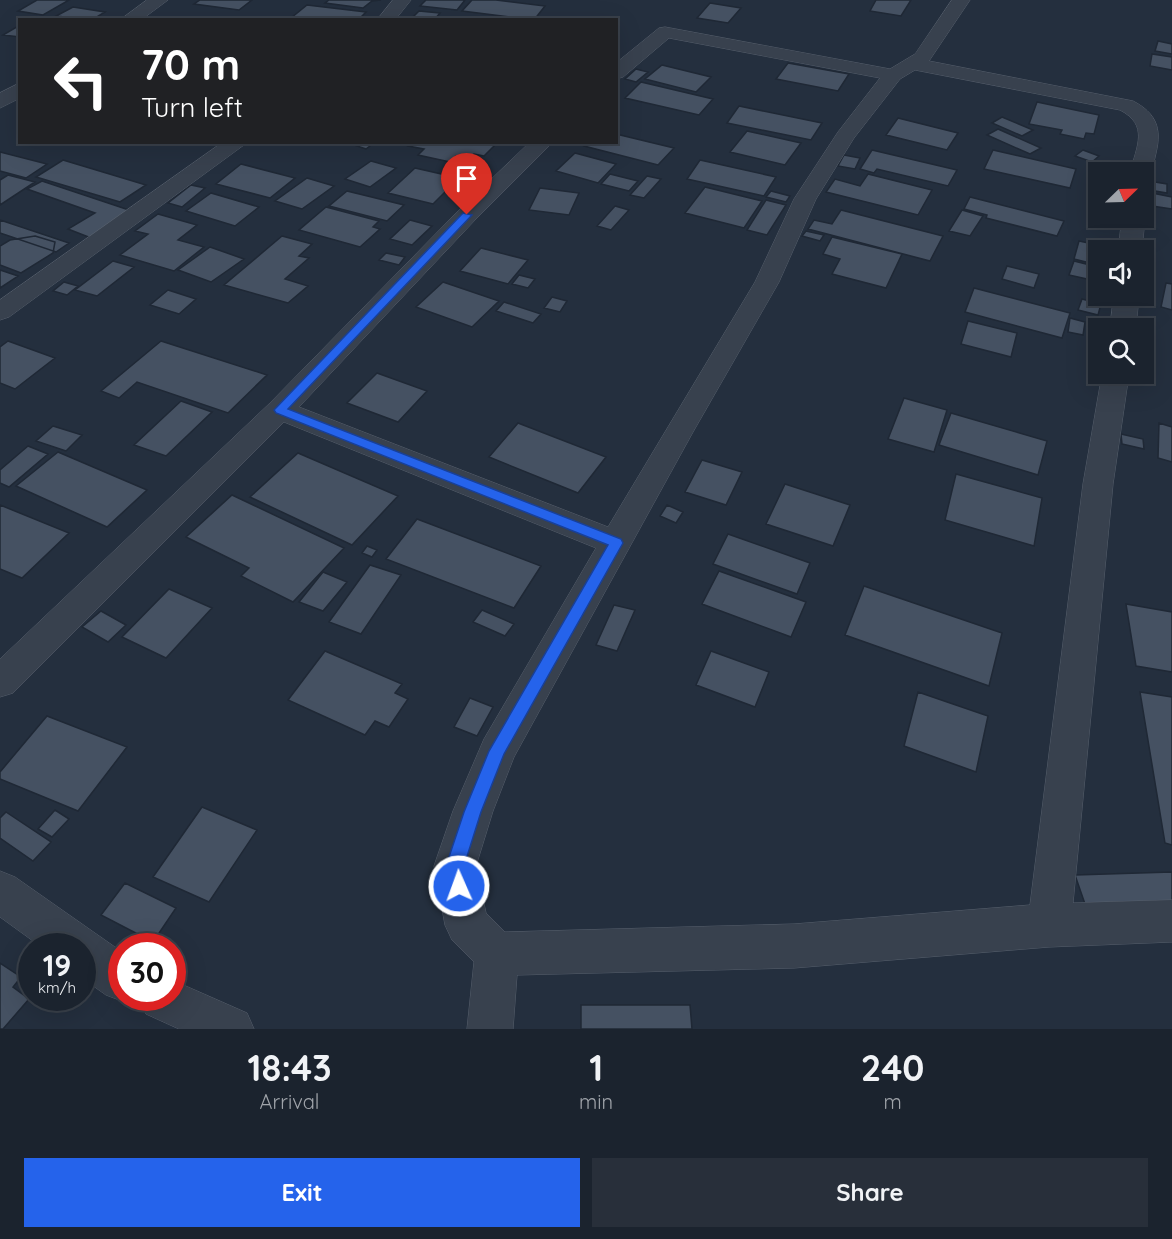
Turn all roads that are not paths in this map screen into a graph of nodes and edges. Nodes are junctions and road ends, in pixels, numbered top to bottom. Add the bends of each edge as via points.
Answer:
1 (159, 0) edge
2 (402, 0) edge
3 (961, 0) edge
4 (131, 18) edge
5 (387, 18) edge
6 (914, 64) junction
7 (618, 71) edge
8 (893, 75) junction
9 (18, 90) edge
10 (0, 102) edge
11 (1138, 110) junction
12 (1161, 114) dead end
13 (235, 144) edge
14 (541, 144) edge
15 (1143, 162) edge
16 (0, 312) edge
17 (1114, 384) edge
18 (280, 410) junction
19 (616, 543) junction
20 (0, 682) edge
21 (0, 892) edge
22 (1172, 921) edge
23 (1049, 925) junction
24 (58, 933) edge
25 (497, 954) junction
26 (186, 1009) edge
27 (231, 1029) edge
28 (490, 1029) edge

1 - 4 street
2 - 5 street
3 - 6 street
6 - 8 street
6 - 11 street
7 - 8 street via 664,32
8 - 19 street via 845,136 805,199 767,282
9 - 10 street
11 - 12 street
11 - 15 street via 1150,127
13 - 16 street
14 - 18 street via 458,223
17 - 23 street via 1098,484
18 - 19 street
18 - 20 street
19 - 25 street via 497,751 455,866 467,925
21 - 24 street
22 - 23 street
23 - 25 street via 794,946
25 - 28 street
26 - 27 street

